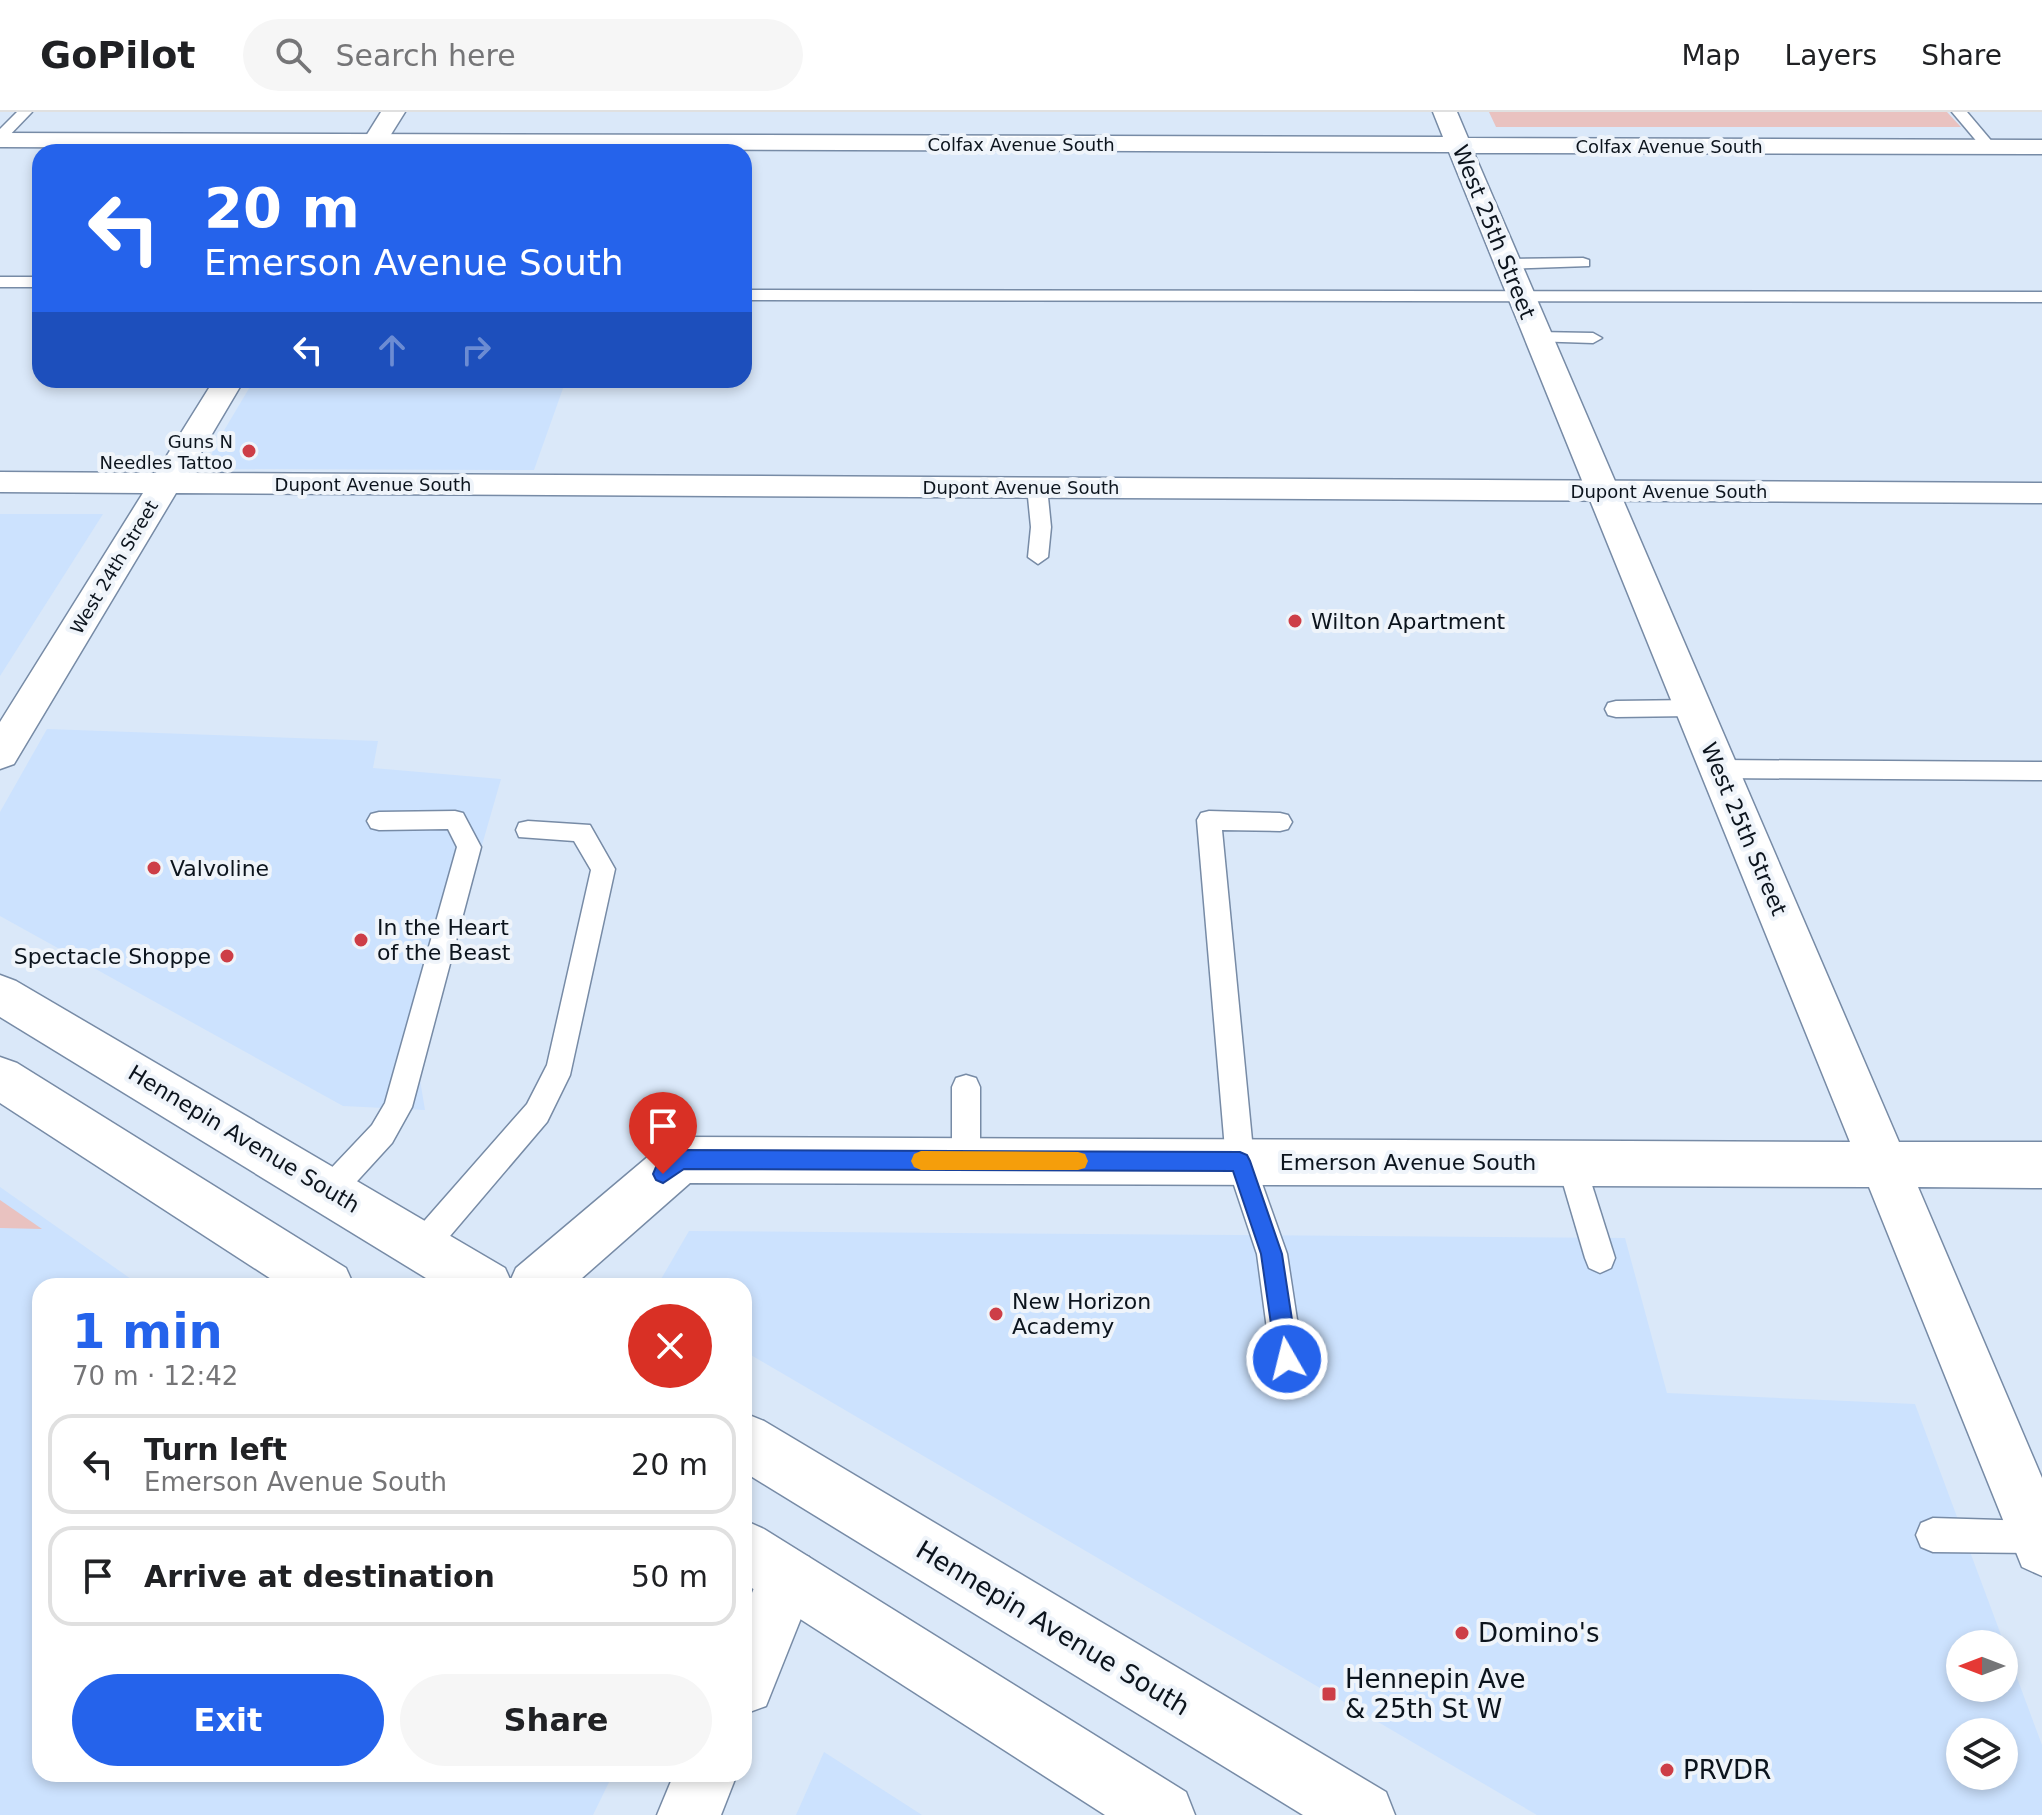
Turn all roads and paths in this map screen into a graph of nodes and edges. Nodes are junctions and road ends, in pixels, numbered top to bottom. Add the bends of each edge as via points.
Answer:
1 (25, 112) edge
2 (393, 112) edge
3 (1445, 112) edge
4 (1959, 112) edge
5 (0, 139) edge
6 (266, 144) edge
7 (373, 144) edge
8 (752, 146) edge
9 (1459, 146) junction
10 (1989, 147) junction
11 (2042, 147) edge
12 (1583, 263) dead end
13 (1506, 264) junction
14 (0, 282) edge
15 (32, 282) edge
16 (752, 295) edge
17 (1519, 297) junction
18 (2042, 297) edge
19 (1537, 337) junction
20 (1593, 338) dead end
21 (224, 388) edge
22 (0, 482) edge
23 (166, 482) junction
24 (1037, 487) junction
25 (1602, 491) junction
26 (2042, 493) edge
27 (1038, 557) dead end
28 (1693, 708) junction
29 (1616, 709) dead end
30 (0, 754) edge
31 (1719, 769) junction
32 (2042, 771) edge
33 (379, 821) dead end
34 (1280, 822) dead end
35 (528, 830) dead end
36 (0, 994) edge
37 (0, 1078) edge
38 (966, 1087) dead end
39 (966, 1161) junction
40 (1240, 1161) junction
41 (1571, 1163) junction
42 (1884, 1164) junction
43 (2042, 1165) edge
44 (329, 1191) junction
45 (422, 1246) junction
46 (1600, 1258) dead end
47 (315, 1278) edge
48 (474, 1278) edge
49 (543, 1278) edge
50 (1287, 1359) dead end
51 (752, 1446) edge
52 (1933, 1535) dead end
53 (2040, 1542) edge
54 (766, 1564) edge
55 (752, 1640) edge
56 (703, 1782) edge
57 (689, 1815) edge
58 (1163, 1815) edge
59 (1363, 1815) edge

1 - 5 lane
2 - 7 street
3 - 9 street, West 25th Street
4 - 10 lane
5 - 6 street, Colfax Avenue South
8 - 9 street, Colfax Avenue South
9 - 10 street, Colfax Avenue South
9 - 13 street, West 25th Street
10 - 11 street, Colfax Avenue South
12 - 13 lane
13 - 17 street, West 25th Street
14 - 15 lane
16 - 17 lane
17 - 18 lane
17 - 19 street, West 25th Street
19 - 20 lane
19 - 25 street, West 25th Street
21 - 23 street, West 24th Street
22 - 23 street, Dupont Avenue South
23 - 24 street, Dupont Avenue South
23 - 30 street, West 24th Street
24 - 25 street, Dupont Avenue South
24 - 27 lane
25 - 26 street, Dupont Avenue South
25 - 28 street, West 25th Street
28 - 29 lane
28 - 31 street, West 25th Street
31 - 32 lane
31 - 42 street, West 25th Street
33 - 44 lane via 455,820 469,847 398,1107 382,1134
34 - 40 lane via 1209,820
35 - 45 lane via 581,832 603,869 560,1066 537,1113
36 - 44 street, Hennepin Avenue South
37 - 47 street
38 - 39 lane
39 - 40 street, Emerson Avenue South
39 - 49 street, Emerson Avenue South via 680,1160
40 - 41 street, Emerson Avenue South
40 - 50 lane via 1272,1254
41 - 42 street, Emerson Avenue South
41 - 46 lane
42 - 43 street, Emerson Avenue South
42 - 53 street, West 25th Street
44 - 45 street, Hennepin Avenue South
45 - 48 street, Hennepin Avenue South
51 - 59 street, Hennepin Avenue South
52 - 53 lane
54 - 55 street
54 - 58 street
56 - 57 street

